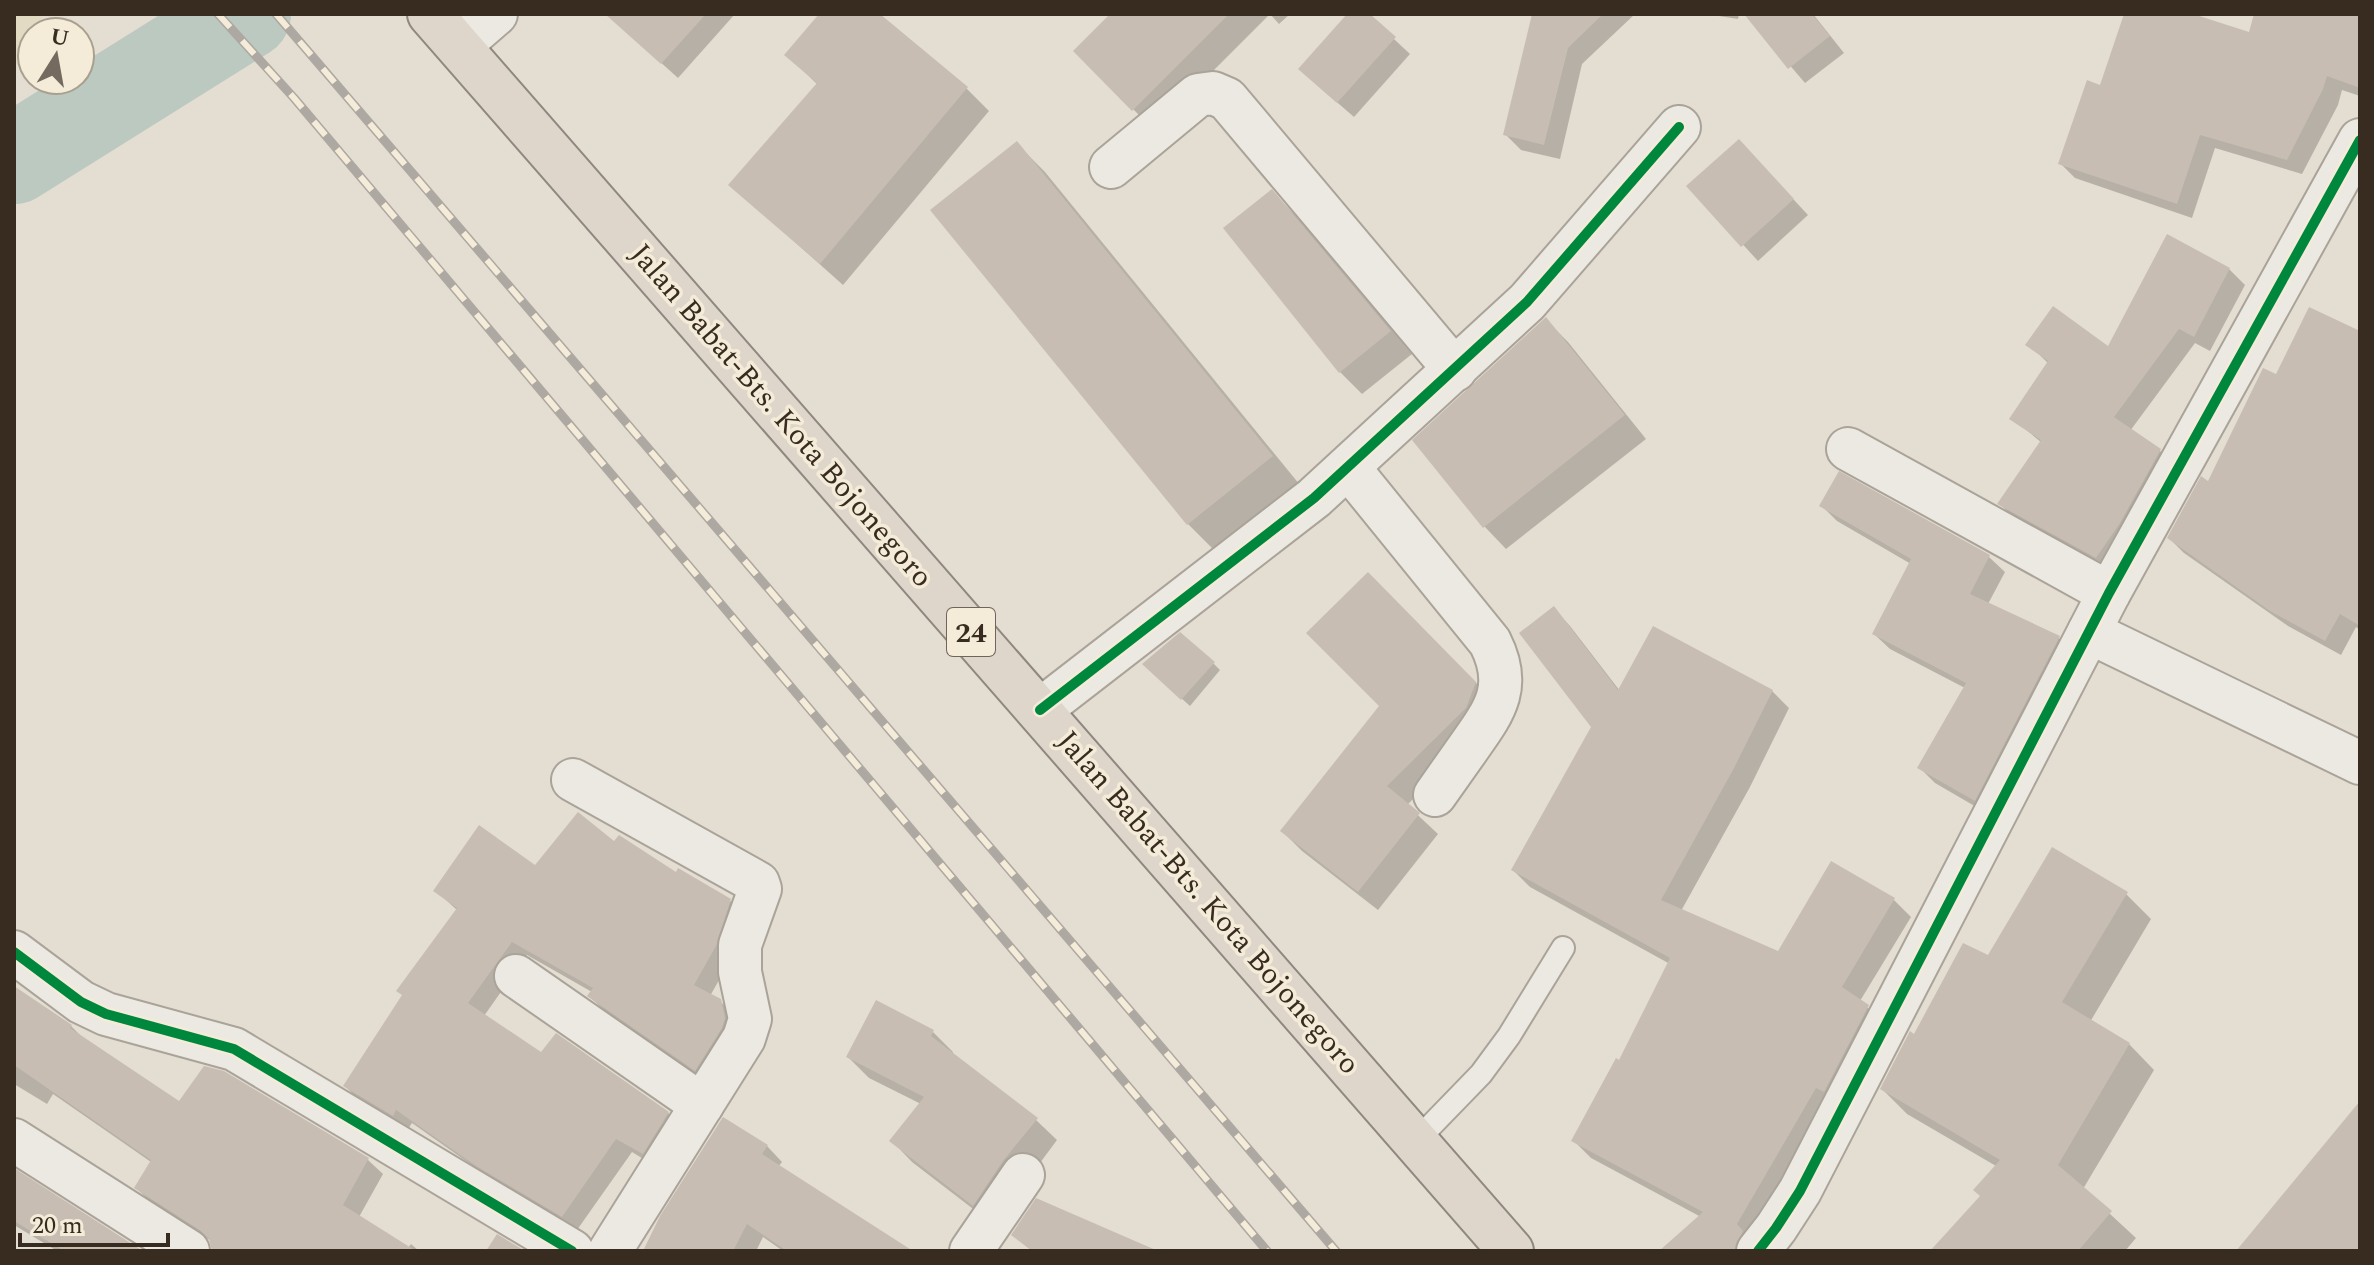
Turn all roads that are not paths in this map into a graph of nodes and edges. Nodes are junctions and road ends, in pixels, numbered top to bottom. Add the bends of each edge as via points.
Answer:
1 (430, 14) edge
2 (496, 14) edge
3 (459, 46) junction
4 (1679, 127) dead end
5 (2360, 140) edge
6 (1111, 167) dead end
7 (1455, 370) junction
8 (1848, 449) dead end
9 (1348, 467) junction
10 (2109, 593) junction
11 (2089, 632) junction
12 (1040, 710) junction
13 (2359, 760) edge
14 (573, 780) dead end
15 (1435, 795) dead end
16 (1563, 948) dead end
17 (14, 952) edge
18 (516, 976) dead end
19 (702, 1105) junction
20 (14, 1140) edge
21 (1417, 1140) junction
22 (1023, 1175) dead end
23 (188, 1251) edge
24 (572, 1251) edge
25 (610, 1251) edge
26 (971, 1251) edge
27 (1511, 1251) edge
28 (1758, 1251) edge

1 - 3 highway, Jalan Babat-Bts. Kota Bojonegoro / 24
2 - 3 street
3 - 12 highway, Jalan Babat-Bts. Kota Bojonegoro / 24
4 - 7 street via 1527,302
5 - 10 street
6 - 7 street via 1198,95 1213,93 1227,99
7 - 9 street
8 - 10 street
9 - 12 street
9 - 15 street via 1490,642 1499,660 1495,710
10 - 11 street
11 - 13 street
11 - 28 street via 1800,1191
12 - 21 highway, Jalan Babat-Bts. Kota Bojonegoro / 24
14 - 19 street via 758,883 739,958 750,1019 744,1038
16 - 21 lane via 1481,1074
17 - 24 street via 81,1002 106,1014 234,1049
18 - 19 street
19 - 25 street
20 - 23 street
21 - 27 highway, Jalan Babat-Bts. Kota Bojonegoro / 24
22 - 26 street

